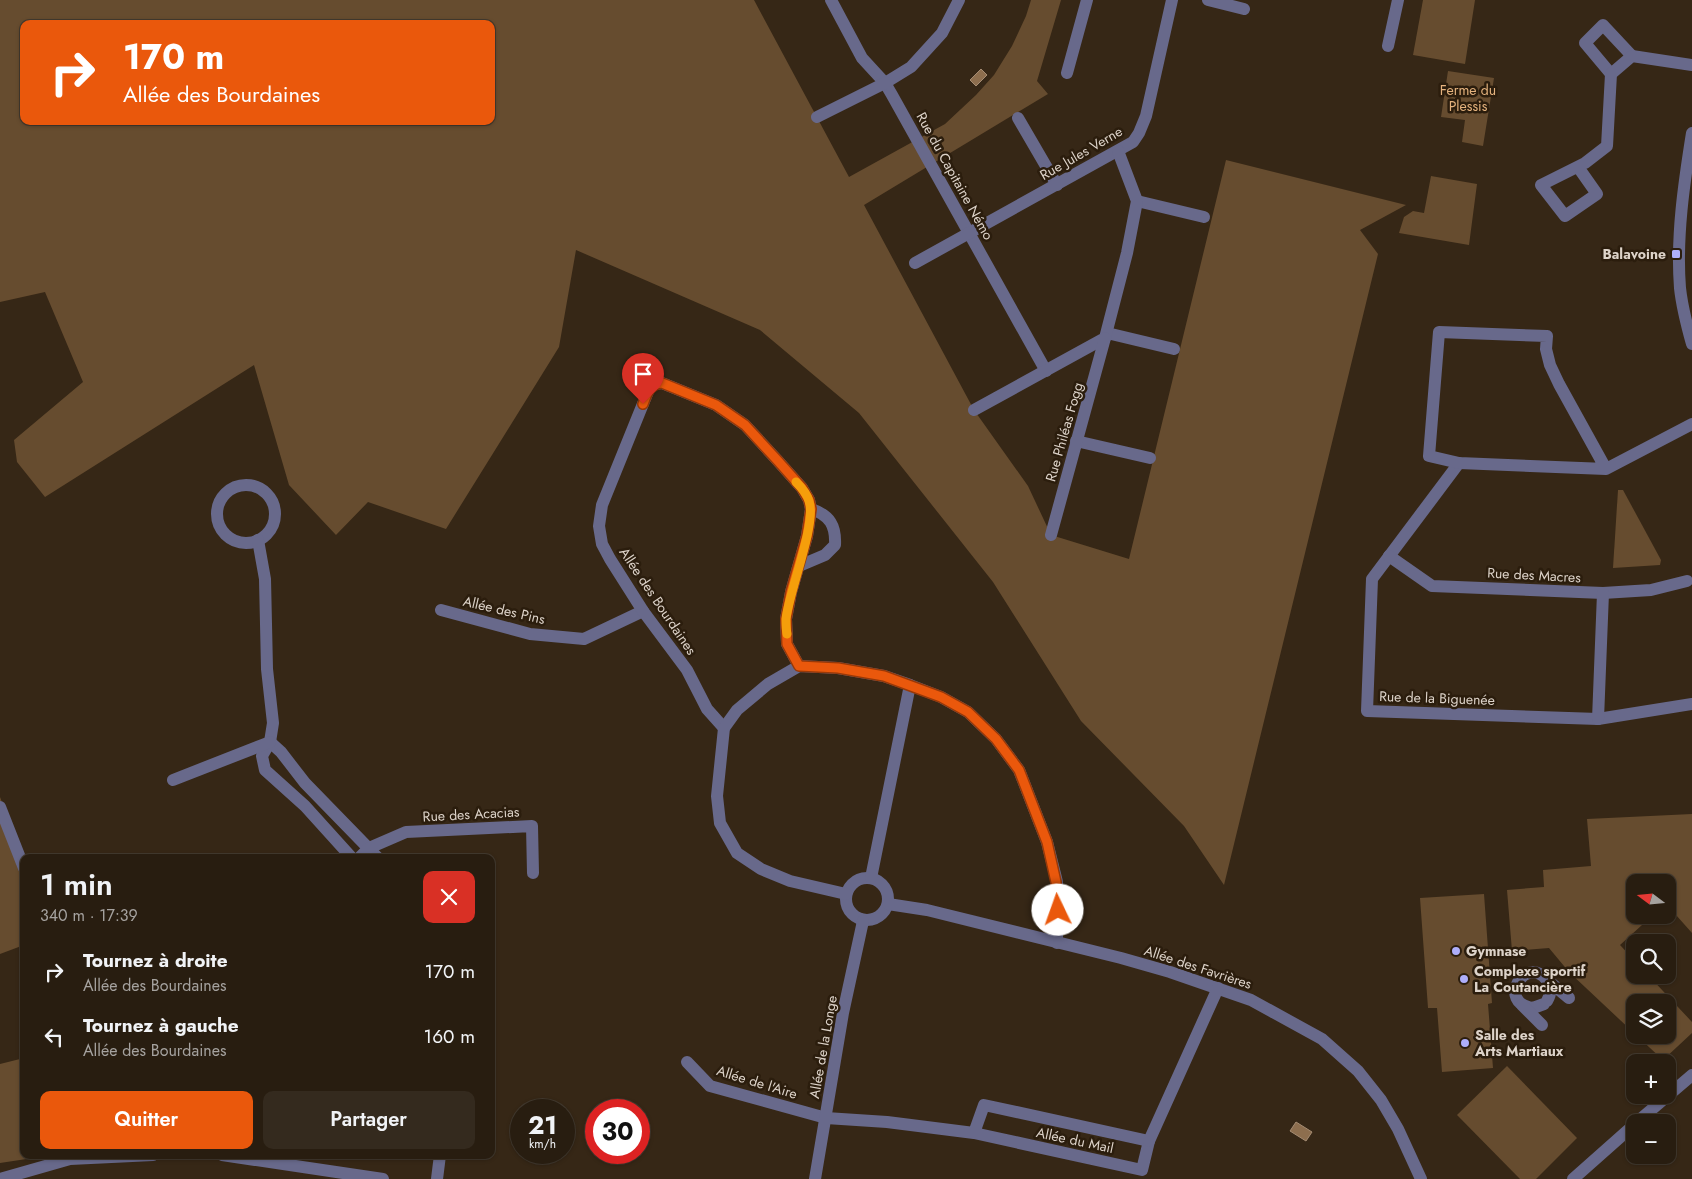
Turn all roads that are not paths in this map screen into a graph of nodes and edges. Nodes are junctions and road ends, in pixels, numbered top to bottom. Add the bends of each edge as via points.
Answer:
1 (831, 0) edge
2 (959, 0) edge
3 (1087, 0) edge
4 (1172, 0) edge
5 (1208, 0) edge
6 (1398, 0) edge
7 (1244, 10) dead end
8 (1388, 46) dead end
9 (1632, 56) junction
10 (1692, 65) edge
11 (1067, 73) dead end
12 (1611, 74) junction
13 (885, 84) junction
14 (817, 117) dead end
15 (1018, 118) dead end
16 (1692, 132) edge
17 (1118, 151) junction
18 (1578, 167) dead end
19 (1058, 185) junction
20 (1137, 201) junction
21 (1687, 207) edge
22 (1204, 217) dead end
23 (969, 232) junction
24 (915, 262) dead end
25 (1106, 335) junction
26 (1692, 344) edge
27 (1174, 349) dead end
28 (1046, 371) junction
29 (974, 410) dead end
30 (1692, 424) edge
31 (1076, 442) junction
32 (1150, 458) dead end
33 (1458, 463) junction
34 (1606, 469) junction
35 (811, 509) junction
36 (1051, 535) dead end
37 (258, 540) junction
38 (1389, 556) junction
39 (799, 566) junction
40 (1687, 581) dead end
41 (1603, 594) junction
42 (441, 610) dead end
43 (643, 611) junction
44 (799, 666) junction
45 (910, 685) junction
46 (1692, 704) edge
47 (1598, 719) junction
48 (724, 728) junction
49 (270, 742) junction
50 (173, 780) dead end
51 (0, 807) edge
52 (369, 848) junction
53 (348, 854) edge
54 (363, 854) edge
55 (374, 854) edge
56 (20, 858) edge
57 (533, 872) dead end
58 (871, 878) junction
59 (846, 894) junction
60 (888, 904) junction
61 (862, 920) junction
62 (1057, 943) junction
63 (1542, 976) junction
64 (1218, 988) junction
65 (1569, 998) dead end
66 (1520, 1003) junction
67 (1542, 1025) dead end
68 (687, 1062) dead end
69 (1692, 1075) edge
70 (1646, 1114) edge
71 (826, 1118) junction
72 (1626, 1132) edge
73 (974, 1133) junction
74 (1149, 1141) junction
75 (67, 1159) edge
76 (244, 1159) edge
77 (440, 1159) edge
78 (332, 1175) edge
79 (0, 1179) edge
80 (383, 1179) edge
81 (437, 1179) edge
82 (815, 1179) edge
83 (1421, 1179) edge
84 (1573, 1179) edge

1 - 13 street, Rue du Capitaine Némo via 862,58
2 - 13 street via 929,50 911,68
3 - 11 street
4 - 17 street, Rue Jules Verne via 1146,116 1133,142
5 - 7 street
6 - 8 street
9 - 10 street
9 - 12 street
9 - 12 street via 1603,25 1585,43
12 - 18 street via 1606,146
13 - 14 street
13 - 23 street, Rue du Capitaine Némo
15 - 19 street
16 - 21 street
17 - 19 street, Rue Jules Verne
17 - 20 street
19 - 23 street, Rue Jules Verne
20 - 22 street
20 - 25 street, Rue Philéas Fogg
21 - 26 street via 1680,256 1680,290
23 - 24 street, Rue Jules Verne
23 - 28 street, Rue du Capitaine Némo
25 - 27 street
25 - 28 street, Rue Philéas Fogg
25 - 31 street, Rue Philéas Fogg
28 - 29 street, Rue Philéas Fogg
30 - 34 street
31 - 32 street
31 - 36 street, Rue Philéas Fogg
33 - 34 street
33 - 34 street via 1429,456 1439,332 1547,336 1546,350 1558,384
33 - 38 street, Rue de la Biguenée
35 - 39 street
35 - 39 street via 831,522 836,532 835,545 825,555
35 - 43 street, Allée des Bourdaines via 802,488 745,425 716,405 662,383 655,384 649,389 602,505 599,526 602,544
37 - 37 street via 272,527 275,518 272,500 258,487 248,485 230,490 219,505 219,523 224,532 240,542
37 - 49 street via 265,579 267,669 273,723
38 - 41 street, Rue des Macres via 1432,586
38 - 47 street, Rue de la Biguenée via 1372,579 1367,711
39 - 44 street via 786,619 787,644
40 - 41 street, Rue des Macres via 1651,590
41 - 47 street
42 - 43 street, Allée des Pins via 530,634 584,639
43 - 48 street, Allée des Bourdaines via 686,670 707,709
44 - 45 street via 838,668 884,676
44 - 48 street via 768,684 737,710
45 - 58 street
45 - 62 street via 968,712 996,739 1019,770 1047,842 1056,882
46 - 47 street, Rue de la Biguenée
48 - 59 street via 717,796 720,823 737,853 761,869 790,881
49 - 50 street
49 - 52 street
49 - 53 street via 262,756 265,770
51 - 56 street
52 - 54 street, Rue des Acacias
52 - 55 street
52 - 57 street, Rue des Acacias via 406,832 532,826
58 - 59 street via 853,883
58 - 60 street via 887,890
59 - 61 street via 847,908
60 - 61 street via 876,919
60 - 62 street, Allée des Favrières via 928,910
61 - 71 street, Allée de la Longe
62 - 64 street, Allée des Favrières
63 - 65 street
63 - 66 street via 1531,973 1520,978 1515,986
63 - 66 street via 1549,985 1546,1002 1533,1008
64 - 74 street, Allée du Mail
64 - 83 street, Allée des Favrières via 1250,1000 1322,1039 1358,1071 1381,1100 1402,1136
66 - 67 street
68 - 71 street, Allée de l'Aire via 710,1086
69 - 70 street
71 - 73 street, Allée du Mail
71 - 82 street, Allée de la Longe
72 - 84 street
73 - 74 street, Allée du Mail via 984,1105
73 - 74 street, Allée du Mail via 1142,1170
75 - 79 street
76 - 78 street
77 - 81 street
78 - 80 street

